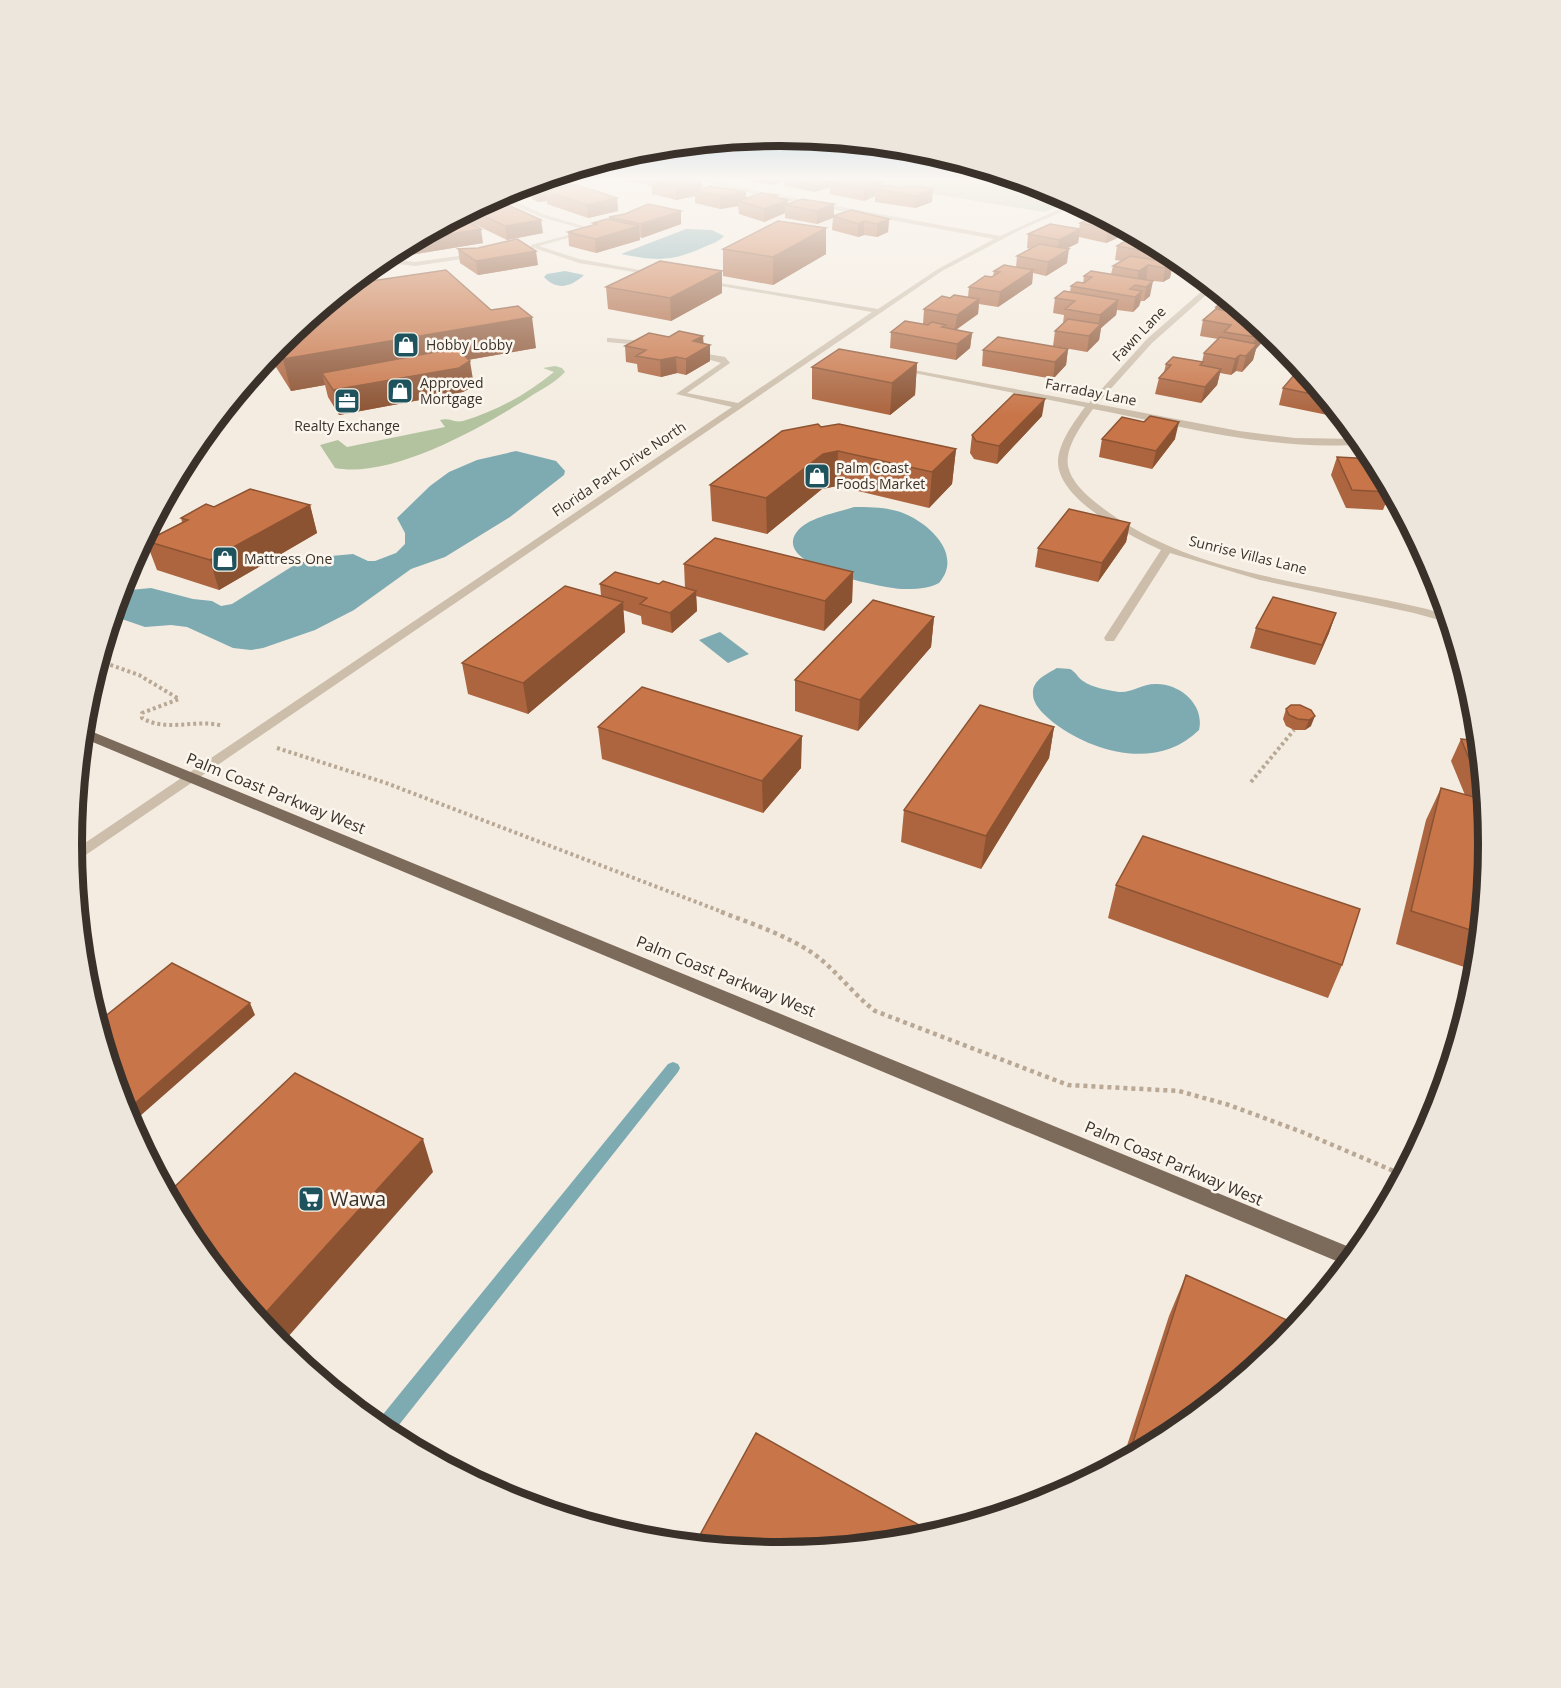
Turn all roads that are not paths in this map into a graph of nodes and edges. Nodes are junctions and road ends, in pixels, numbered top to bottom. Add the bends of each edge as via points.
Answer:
1 (462, 258) edge
2 (567, 258) edge
3 (963, 258) edge
4 (394, 263) edge
5 (670, 276) edge
6 (690, 279) edge
7 (1206, 291) edge
8 (878, 311) junction
9 (610, 340) dead end
10 (660, 346) edge
11 (815, 353) junction
12 (700, 354) edge
13 (826, 356) edge
14 (893, 368) edge
15 (738, 406) junction
16 (1089, 406) junction
17 (1351, 442) edge
18 (1167, 549) junction
19 (1440, 618) edge
20 (1110, 638) dead end
21 (91, 736) edge
22 (189, 779) junction
23 (82, 852) edge
24 (1345, 1255) edge

1 - 4 street
2 - 5 street
3 - 8 street, Florida Park Drive North
6 - 8 street
7 - 16 street, Fawn Lane via 1156,334
8 - 11 street, Florida Park Drive North
9 - 10 street
11 - 13 street
11 - 15 street, Florida Park Drive North
12 - 15 street via 726,363 680,394
14 - 16 street, Farraday Lane
15 - 22 street, Florida Park Drive North
16 - 17 street, Farraday Lane via 1259,437
16 - 18 street, Sunrise Villas Lane via 1065,450 1068,480 1107,517
18 - 19 street, Sunrise Villas Lane via 1218,565
18 - 20 street
21 - 22 main road, Palm Coast Parkway West
22 - 23 street, Florida Park Drive North
22 - 24 main road, Palm Coast Parkway West

